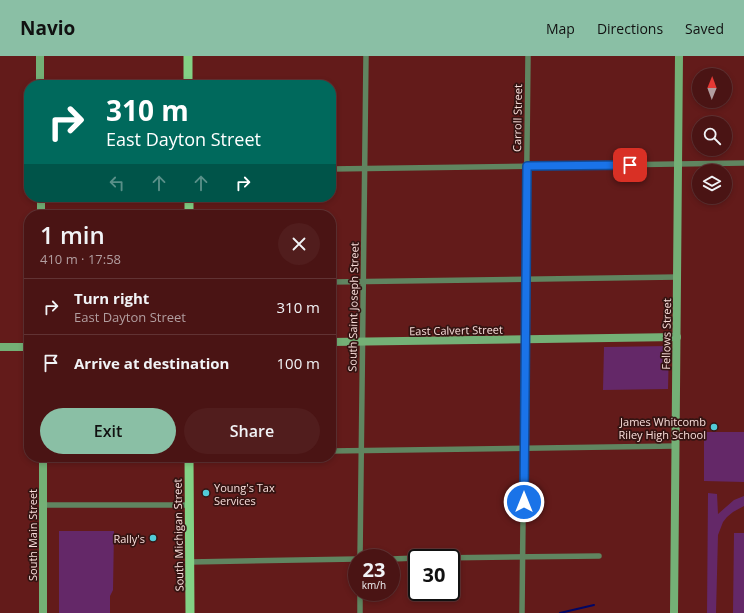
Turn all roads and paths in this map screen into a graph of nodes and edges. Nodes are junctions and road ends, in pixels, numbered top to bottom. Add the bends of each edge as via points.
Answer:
1 (40, 56) edge
2 (188, 56) edge
3 (366, 56) edge
4 (528, 56) edge
5 (679, 56) edge
6 (40, 80) edge
7 (188, 80) edge
8 (744, 163) edge
9 (678, 164) junction
10 (527, 166) junction
11 (336, 169) edge
12 (364, 169) junction
13 (678, 277) junction
14 (526, 279) junction
15 (363, 281) junction
16 (336, 282) edge
17 (676, 337) junction
18 (525, 340) junction
19 (336, 342) edge
20 (362, 342) junction
21 (0, 347) edge
22 (24, 347) edge
23 (676, 446) junction
24 (524, 448) junction
25 (361, 450) junction
26 (336, 451) edge
27 (43, 462) edge
28 (189, 462) edge
29 (43, 505) junction
30 (190, 505) junction
31 (360, 549) edge
32 (599, 556) dead end
33 (523, 557) junction
34 (460, 558) edge
35 (348, 559) edge
36 (190, 562) junction
37 (360, 601) edge
38 (43, 613) edge
39 (190, 613) edge
40 (360, 613) edge
41 (522, 613) edge
42 (674, 613) edge

1 - 6 street
2 - 7 main road
3 - 12 street, South Saint Joseph Street
4 - 10 street, Carroll Street
5 - 9 street, Fellows Street
8 - 9 street
9 - 10 street
9 - 13 street, Fellows Street
10 - 12 street
10 - 14 street, Carroll Street
11 - 12 street
12 - 15 street, South Saint Joseph Street
13 - 14 street
13 - 17 street, Fellows Street
14 - 15 street
14 - 18 street, Carroll Street
15 - 16 street
15 - 20 street, South Saint Joseph Street
17 - 18 street, East Calvert Street
17 - 23 street, Fellows Street
18 - 20 street, East Calvert Street
18 - 24 street, Carroll Street
19 - 20 street, East Calvert Street
20 - 25 street, South Saint Joseph Street
21 - 22 street
23 - 24 street
23 - 42 street, Fellows Street
24 - 25 street
24 - 33 street, Carroll Street
25 - 26 street
25 - 31 street, South Saint Joseph Street
27 - 29 street, South Main Street
28 - 30 main road, South Michigan Street
29 - 30 street
29 - 38 street, South Main Street
30 - 36 main road, South Michigan Street
32 - 33 street
33 - 34 street
33 - 41 street, Carroll Street
35 - 36 street
36 - 39 main road, South Michigan Street
37 - 40 street

